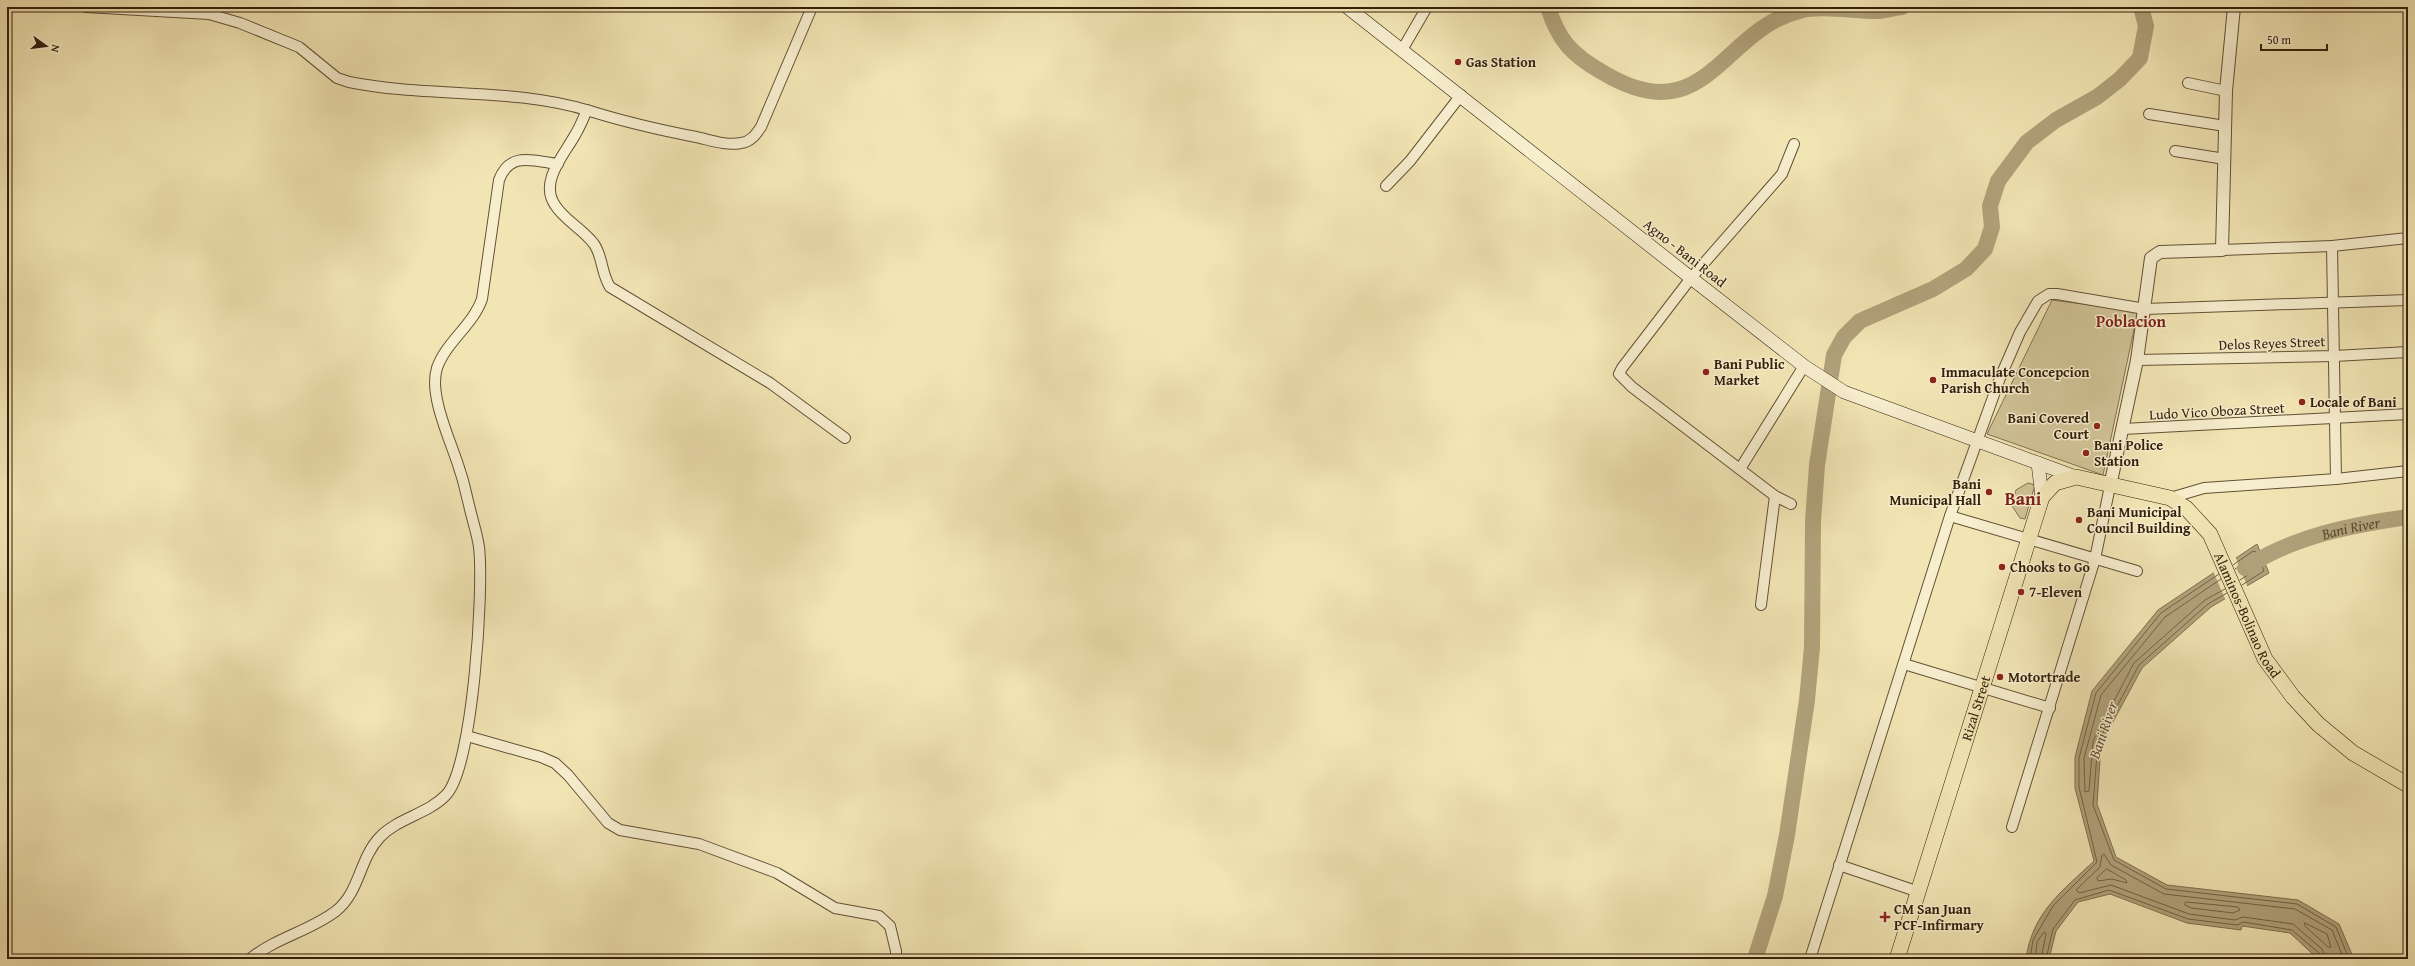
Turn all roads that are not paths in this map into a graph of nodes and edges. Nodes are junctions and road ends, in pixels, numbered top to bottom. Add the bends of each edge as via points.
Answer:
1 (86, 7) edge
2 (812, 7) edge
3 (1347, 7) edge
4 (1427, 7) edge
5 (2234, 7) edge
6 (1402, 50) junction
7 (2188, 83) dead end
8 (2226, 91) junction
9 (1461, 95) junction
10 (587, 110) junction
11 (2149, 114) dead end
12 (2225, 126) junction
13 (1794, 144) dead end
14 (2174, 151) dead end
15 (2225, 159) junction
16 (558, 164) junction
17 (1386, 186) dead end
18 (2408, 238) edge
19 (2332, 246) junction
20 (2222, 250) junction
21 (1691, 278) junction
22 (2408, 300) edge
23 (2332, 304) junction
24 (2145, 309) junction
25 (2408, 352) edge
26 (2334, 356) junction
27 (2138, 360) junction
28 (1807, 367) junction
29 (2408, 414) edge
30 (2334, 419) junction
31 (2123, 429) junction
32 (845, 438) dead end
33 (1978, 442) junction
34 (2038, 463) junction
35 (1740, 469) junction
36 (2408, 471) edge
37 (2076, 477) junction
38 (2336, 479) junction
39 (2110, 486) junction
40 (1776, 496) junction
41 (2042, 497) junction
42 (2170, 498) junction
43 (1792, 504) dead end
44 (1950, 516) junction
45 (2029, 538) junction
46 (2094, 559) junction
47 (2137, 571) dead end
48 (1761, 605) dead end
49 (1904, 664) junction
50 (1981, 686) junction
51 (2050, 708) junction
52 (467, 736) junction
53 (2408, 785) edge
54 (2012, 827) dead end
55 (1839, 865) junction
56 (1919, 892) junction
57 (250, 959) edge
58 (896, 959) edge
59 (1810, 959) edge
60 (1897, 959) edge

1 - 10 street via 209,14 240,23 298,47 337,78 360,84 470,95 522,97
2 - 10 street via 761,126 747,142 730,144 633,124
3 - 6 main road, Agno - Bani Road
4 - 6 street
5 - 8 street
6 - 9 main road, Agno - Bani Road
7 - 8 street
8 - 12 street
9 - 17 street via 1410,161
9 - 21 main road, Agno - Bani Road
10 - 16 street
11 - 12 street
12 - 15 street
13 - 21 street via 1782,174
14 - 15 street
15 - 20 street
16 - 32 street via 550,183 550,195 555,206 599,252 604,278 610,286 770,383
16 - 52 street via 518,160 510,162 503,170 499,180 478,312 437,368 435,383 438,403 460,471 479,547 480,596
18 - 19 street
19 - 20 street
19 - 23 street
20 - 24 street via 2160,252 2155,255 2149,264
21 - 28 main road, Agno - Bani Road
21 - 35 street via 1619,374 1632,387
22 - 23 street
23 - 24 street
23 - 26 street
24 - 27 street
24 - 33 street via 2057,294 2043,297 2020,332 2000,378
25 - 26 street, Delos Reyes Street
26 - 27 street, Delos Reyes Street
26 - 30 street
27 - 31 street
28 - 33 main road, Agno - Bani Road via 1844,392
28 - 35 street
29 - 30 street, Ludo Vico Oboza Street
30 - 31 street, Ludo Vico Oboza Street
30 - 38 street
31 - 39 street
33 - 34 main road, Agno - Bani Road
33 - 44 street
34 - 37 main road, Agno - Bani Road
34 - 41 main road
35 - 40 street
36 - 38 street
37 - 39 main road, Alaminos-Bolinao Road
37 - 41 main road, Rizal Street via 2055,483
38 - 42 street via 2204,488
39 - 42 main road, Alaminos-Bolinao Road
39 - 46 street
40 - 43 street
40 - 48 street
41 - 45 main road, Rizal Street
42 - 53 main road, Alaminos-Bolinao Road via 2186,508 2210,534 2265,659 2293,697 2318,724 2353,753
44 - 45 street
44 - 49 street
45 - 46 street
45 - 50 main road, Rizal Street
46 - 47 street
46 - 51 street
49 - 50 street
49 - 55 street
50 - 51 street
50 - 56 main road, Rizal Street
51 - 54 street
52 - 57 street via 452,787 437,802 379,838 345,903 334,912
52 - 58 street via 554,763 568,775 608,823 620,830 699,844 777,873 835,908 879,916 890,926
55 - 56 street
55 - 59 street
56 - 60 main road, Rizal Street

